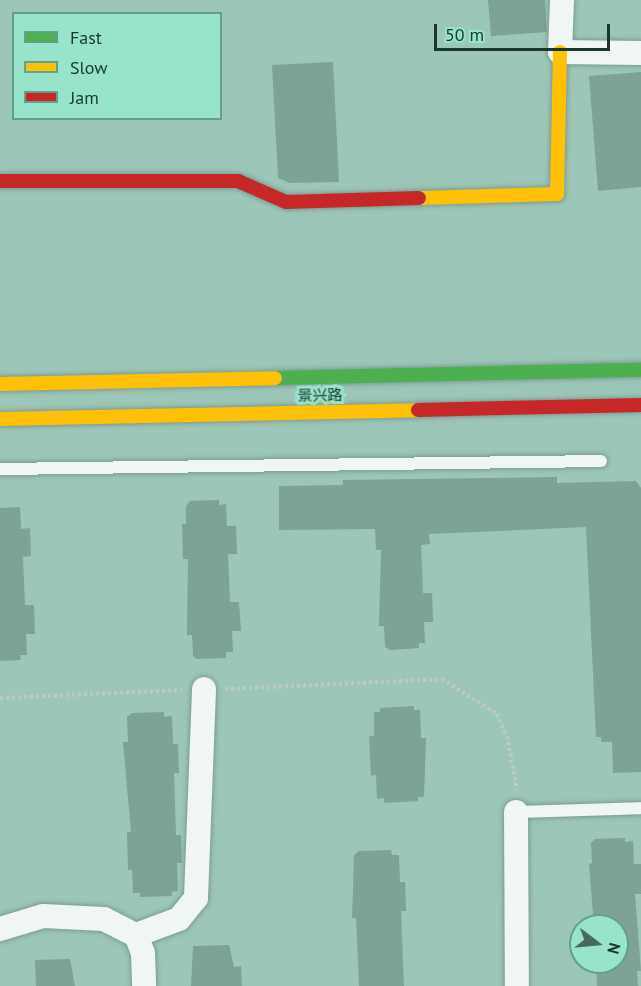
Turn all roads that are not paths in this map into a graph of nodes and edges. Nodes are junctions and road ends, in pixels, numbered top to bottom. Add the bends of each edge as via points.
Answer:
1 (562, 0) edge
2 (561, 52) junction
3 (641, 53) edge
4 (0, 182) edge
5 (641, 370) edge
6 (0, 384) edge
7 (641, 405) edge
8 (0, 418) edge
9 (601, 461) dead end
10 (0, 469) edge
11 (204, 689) road end
12 (641, 808) edge
13 (516, 812) joint
14 (0, 929) edge
15 (135, 935) junction
16 (144, 986) edge
17 (517, 986) edge

1 - 2 street
2 - 3 street
2 - 4 street via 557,194 286,202 238,181
5 - 6 street, 景兴路
7 - 8 street, 景兴路
9 - 10 lane
11 - 15 street via 196,898 179,919
12 - 13 lane
13 - 17 street
14 - 15 street via 43,916 104,919
15 - 16 street via 143,952

